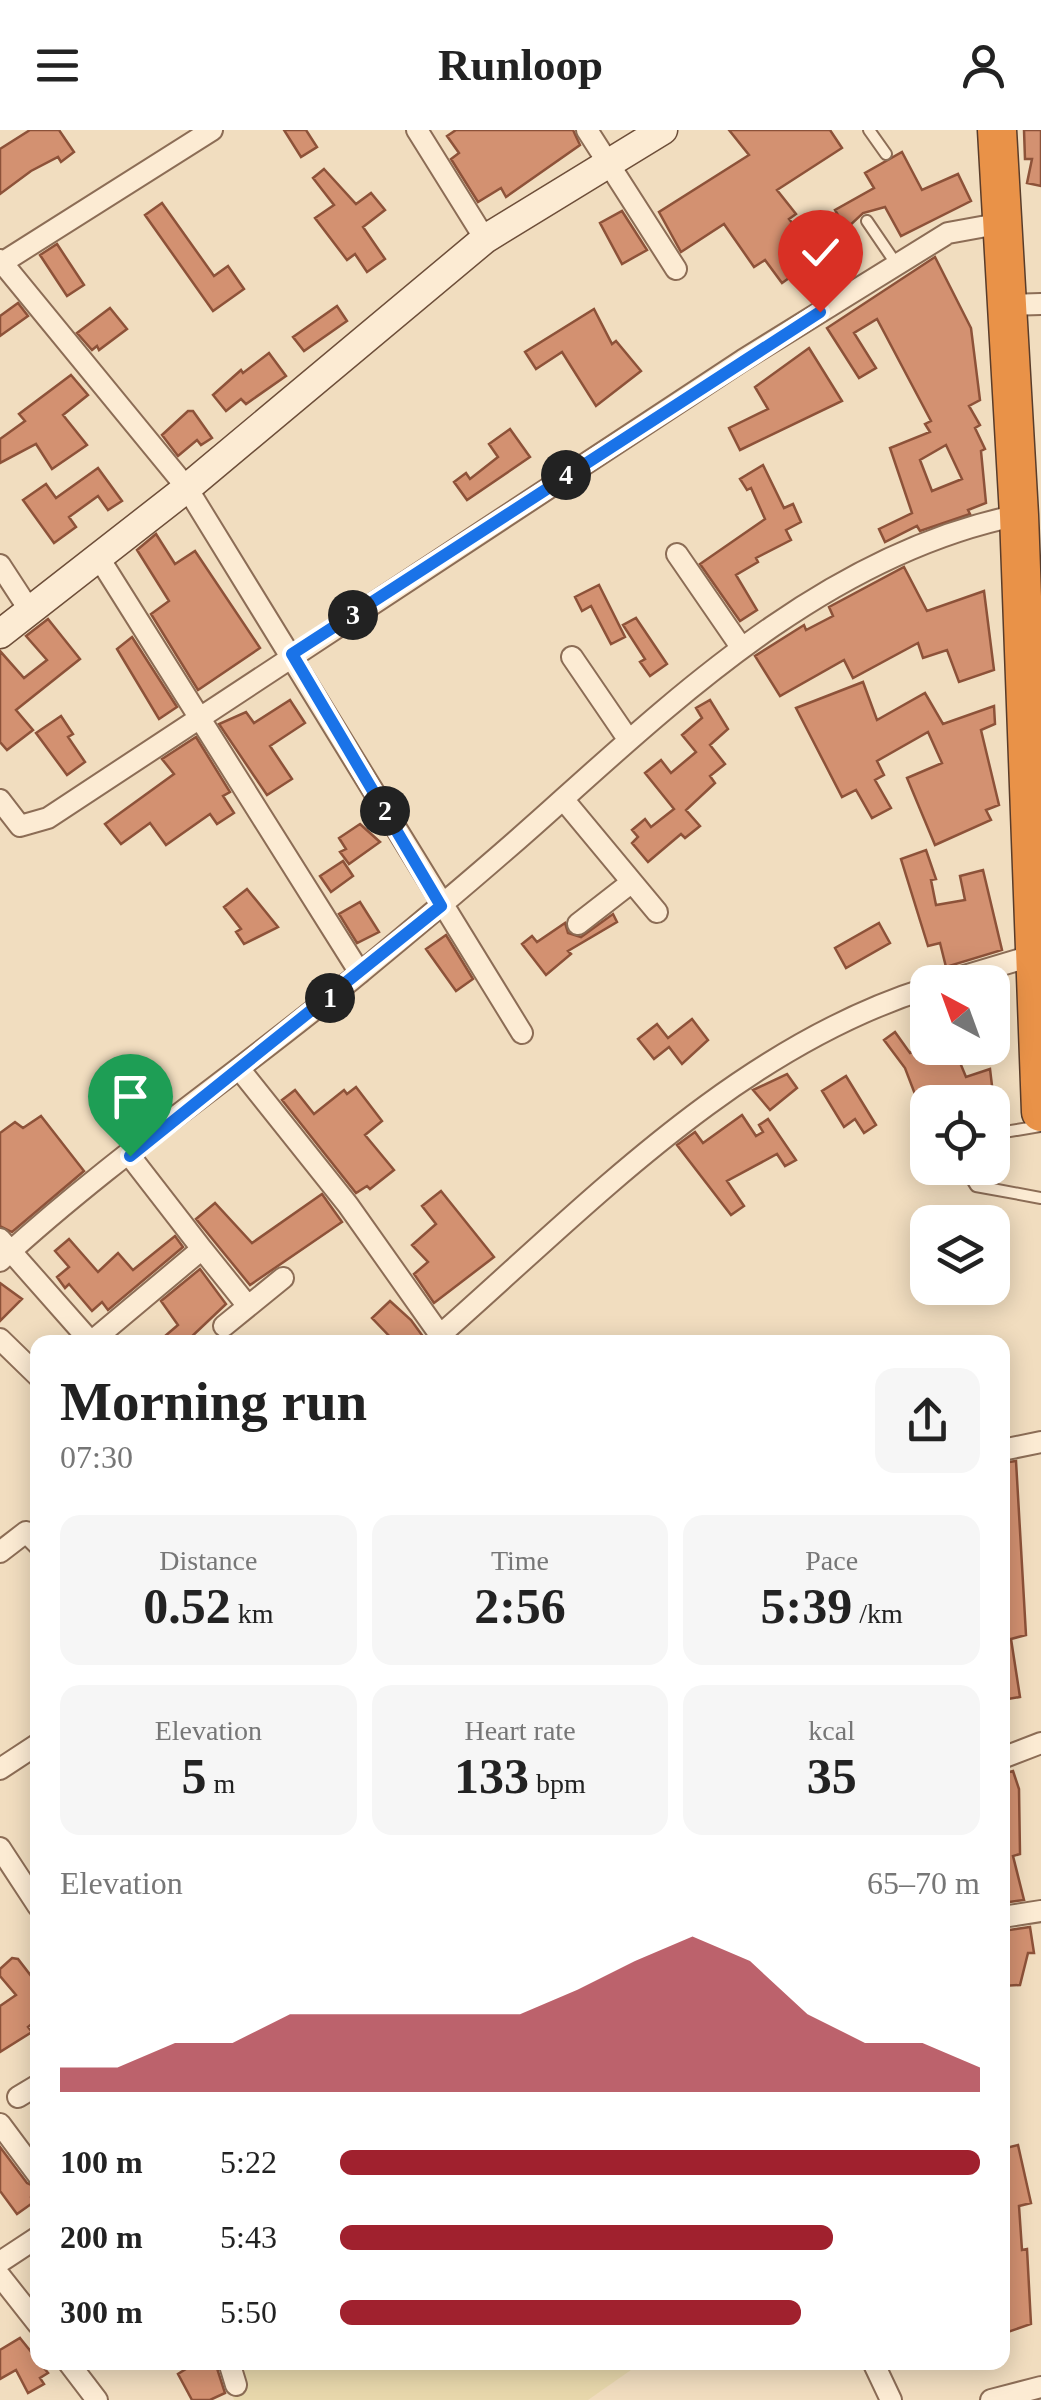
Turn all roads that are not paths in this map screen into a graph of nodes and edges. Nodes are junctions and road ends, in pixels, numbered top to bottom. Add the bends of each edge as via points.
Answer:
1 (212, 130) edge
2 (417, 130) edge
3 (587, 130) edge
4 (663, 130) edge
5 (870, 130) edge
6 (997, 130) edge
7 (886, 154) dead end
8 (608, 164) junction
9 (867, 221) dead end
10 (1003, 223) junction
11 (485, 239) junction
12 (1, 263) edge
13 (897, 264) junction
14 (676, 269) dead end
15 (1024, 304) edge
16 (187, 488) junction
17 (1019, 515) junction
18 (677, 554) dead end
19 (99, 558) junction
20 (0, 565) edge
21 (30, 611) junction
22 (0, 634) edge
23 (741, 648) junction
24 (292, 654) junction
25 (572, 657) dead end
26 (200, 719) junction
27 (628, 738) junction
28 (563, 799) junction
29 (0, 800) edge
30 (632, 882) junction
31 (1037, 885) edge
32 (441, 906) junction
33 (657, 912) dead end
34 (578, 924) dead end
35 (1035, 955) junction
36 (1001, 965) edge
37 (360, 973) junction
38 (910, 993) edge
39 (522, 1034) dead end
40 (240, 1071) junction
41 (1041, 1112) edge
42 (1041, 1126) edge
43 (1010, 1131) edge
44 (130, 1156) junction
45 (975, 1185) edge
46 (1041, 1198) edge
47 (202, 1249) junction
48 (3, 1250) edge
49 (283, 1278) dead end
50 (247, 1305) junction
51 (224, 1326) dead end
52 (84, 1335) edge
53 (99, 1335) edge
54 (439, 1335) edge
55 (446, 1335) edge
56 (0, 1339) edge
57 (30, 1368) edge
58 (1041, 1442) edge
59 (1010, 1448) edge
60 (30, 1536) edge
61 (0, 1552) edge
62 (1041, 1743) edge
63 (30, 1749) edge
64 (1010, 1755) edge
65 (0, 1769) edge
66 (0, 1848) edge
67 (30, 1894) edge
68 (1041, 1912) edge
69 (1010, 1915) edge
70 (30, 2089) edge
71 (18, 2097) dead end
72 (0, 2124) edge
73 (30, 2165) edge
74 (30, 2242) edge
75 (0, 2262) edge
76 (0, 2276) edge
77 (30, 2314) edge
78 (74, 2370) edge
79 (231, 2370) edge
80 (877, 2370) edge
81 (236, 2385) dead end
82 (1041, 2387) edge
83 (98, 2400) edge
84 (891, 2400) edge
85 (990, 2400) edge

1 - 12 street
2 - 11 street
3 - 8 street
4 - 8 street
5 - 7 lane
6 - 10 highway
8 - 11 street
8 - 14 street
9 - 13 lane
10 - 13 street via 948,233
10 - 15 highway
11 - 16 street
12 - 16 street
13 - 24 street
15 - 17 highway
16 - 19 street
16 - 24 street
17 - 23 street via 961,526 830,591
17 - 31 highway
18 - 23 street
19 - 21 street
19 - 26 street
20 - 21 street
21 - 22 street
23 - 27 street
24 - 26 street
24 - 32 street
25 - 27 street
26 - 29 street via 32,824 20,826
26 - 37 street
27 - 28 street
28 - 30 street
28 - 32 street
30 - 33 street
30 - 34 street
31 - 35 highway
32 - 37 street
32 - 39 street
35 - 36 street
35 - 41 highway
37 - 40 street
38 - 55 street via 800,1042 652,1149
40 - 44 street
40 - 54 street via 348,1205
42 - 43 lane
44 - 47 street
44 - 48 street
45 - 46 lane
47 - 50 street
47 - 53 street
48 - 52 street
49 - 50 street
50 - 51 street
56 - 57 street
58 - 59 street
60 - 61 street via 26,1532
62 - 64 street
63 - 65 street
66 - 67 street
68 - 69 street
70 - 71 street
72 - 73 street
74 - 75 street
76 - 77 street
78 - 83 street
79 - 81 street
80 - 84 street
82 - 85 street

